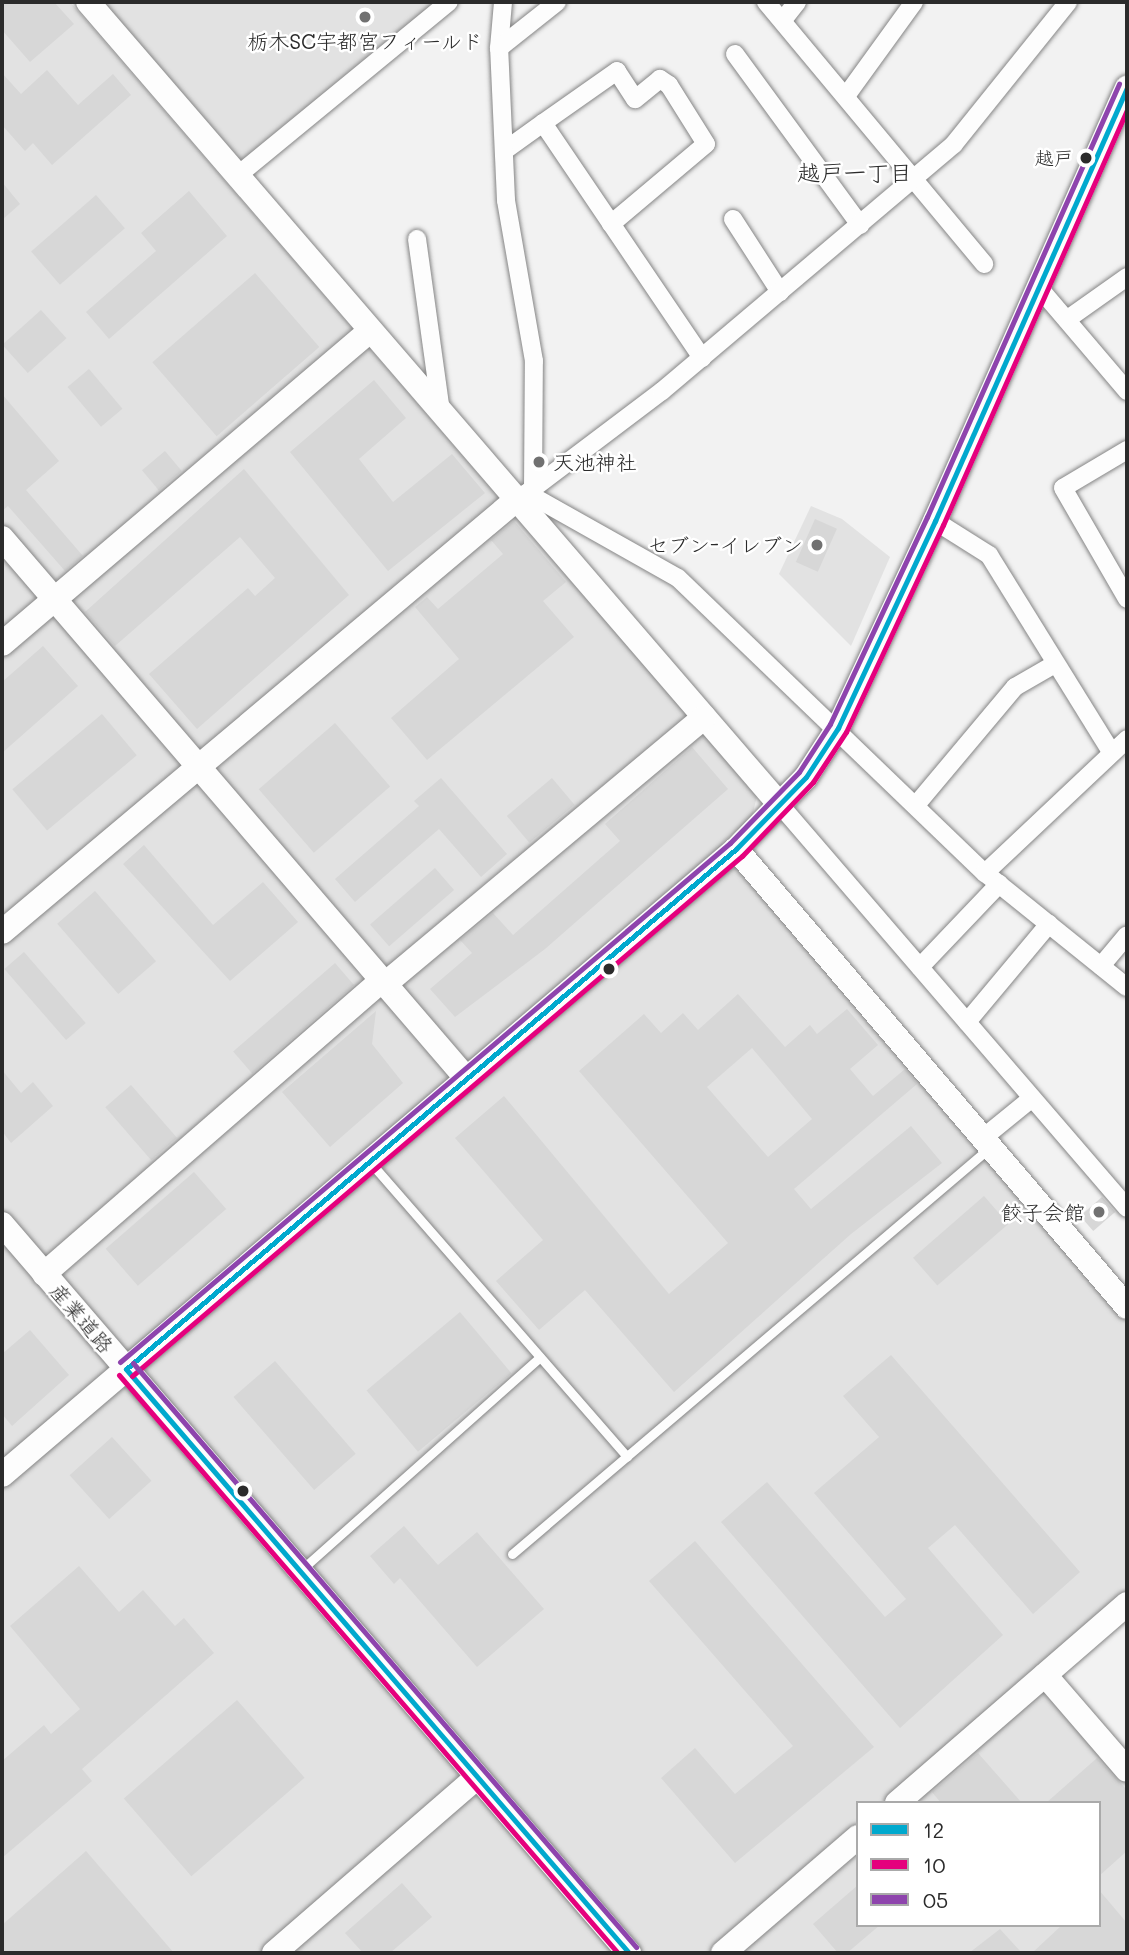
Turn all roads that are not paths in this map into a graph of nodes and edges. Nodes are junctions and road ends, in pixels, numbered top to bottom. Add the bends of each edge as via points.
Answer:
1 (88, 2) edge
2 (449, 2) edge
3 (503, 2) edge
4 (557, 2) edge
5 (766, 2) edge
6 (797, 2) edge
7 (914, 2) edge
8 (1068, 2) edge
9 (783, 20) junction
10 (499, 48) junction
11 (735, 54) dead end
12 (1127, 88) edge
13 (846, 96) junction
14 (543, 123) junction
15 (504, 151) junction
16 (237, 176) junction
17 (915, 180) junction
18 (733, 219) dead end
19 (611, 224) junction
20 (860, 225) junction
21 (417, 239) dead end
22 (984, 264) dead end
23 (1127, 277) edge
24 (1041, 290) junction
25 (780, 292) junction
26 (1069, 318) junction
27 (370, 331) junction
28 (702, 358) junction
29 (1127, 391) edge
30 (441, 413) junction
31 (1127, 450) edge
32 (525, 494) junction
33 (935, 521) junction
34 (2, 538) edge
35 (54, 599) junction
36 (1127, 599) edge
37 (2, 644) edge
38 (1055, 664) junction
39 (704, 717) junction
40 (838, 728) junction
41 (1127, 739) edge
42 (1111, 752) junction
43 (195, 765) junction
44 (916, 805) junction
45 (781, 806) junction
46 (736, 849) junction
47 (985, 873) junction
48 (999, 884) junction
49 (1049, 924) junction
50 (2, 932) edge
51 (1127, 935) edge
52 (1101, 966) junction
53 (920, 967) junction
54 (383, 982) junction
55 (1127, 986) edge
56 (967, 1022) junction
57 (466, 1077) junction
58 (1032, 1098) junction
59 (986, 1143) junction
60 (369, 1161) junction
61 (1127, 1208) edge
62 (2, 1224) edge
63 (44, 1274) junction
64 (1127, 1307) edge
65 (540, 1357) junction
66 (125, 1368) junction
67 (628, 1457) junction
68 (2, 1475) edge
69 (512, 1554) dead end
70 (300, 1571) junction
71 (1127, 1604) edge
72 (1045, 1675) junction
73 (1127, 1770) edge
74 (477, 1777) junction
75 (899, 1801) edge
76 (856, 1839) edge
77 (274, 1953) edge
78 (629, 1953) edge
79 (723, 1953) edge

1 - 16 street
2 - 16 street
3 - 10 street
4 - 10 street
5 - 9 street
6 - 9 street
7 - 13 street
8 - 17 street via 954,144
9 - 13 street
10 - 15 street
11 - 20 street
12 - 24 street
13 - 17 street
14 - 15 street
14 - 19 street
14 - 19 street via 617,71 635,99 660,79 668,85 706,144
15 - 32 street via 506,200 534,361
16 - 27 street
17 - 20 street
17 - 22 street
18 - 25 street
19 - 28 street
20 - 25 street
21 - 30 street
23 - 26 street
24 - 26 street
24 - 33 street
25 - 28 street
26 - 29 street
27 - 30 street
27 - 35 street
28 - 32 street
30 - 32 street
31 - 36 street via 1063,488
32 - 39 street
32 - 40 street via 678,578
32 - 43 street
33 - 38 street via 989,555
33 - 40 street
34 - 35 street
35 - 37 street
35 - 43 street
38 - 42 street
38 - 44 street via 1015,687
39 - 45 street
39 - 54 street
40 - 44 street
40 - 45 street
41 - 42 street
42 - 47 street
43 - 50 street
43 - 54 street
44 - 47 street
45 - 46 street
45 - 53 street
46 - 57 street
46 - 59 street
47 - 48 street
48 - 49 street
48 - 53 street
49 - 52 street
49 - 56 street
51 - 52 street
52 - 55 street
53 - 56 street
54 - 57 street
54 - 63 street
56 - 58 street
57 - 60 street
58 - 59 street
58 - 61 street
59 - 64 street
59 - 67 lane
60 - 65 lane
60 - 66 street
62 - 63 street, 産業道路
63 - 66 street, 産業道路
65 - 67 lane
65 - 70 lane
66 - 68 street
66 - 70 street, 産業道路
67 - 69 lane
70 - 74 street, 産業道路
71 - 72 street
72 - 73 street
72 - 75 street
74 - 77 street
74 - 78 street, 産業道路
76 - 79 street

